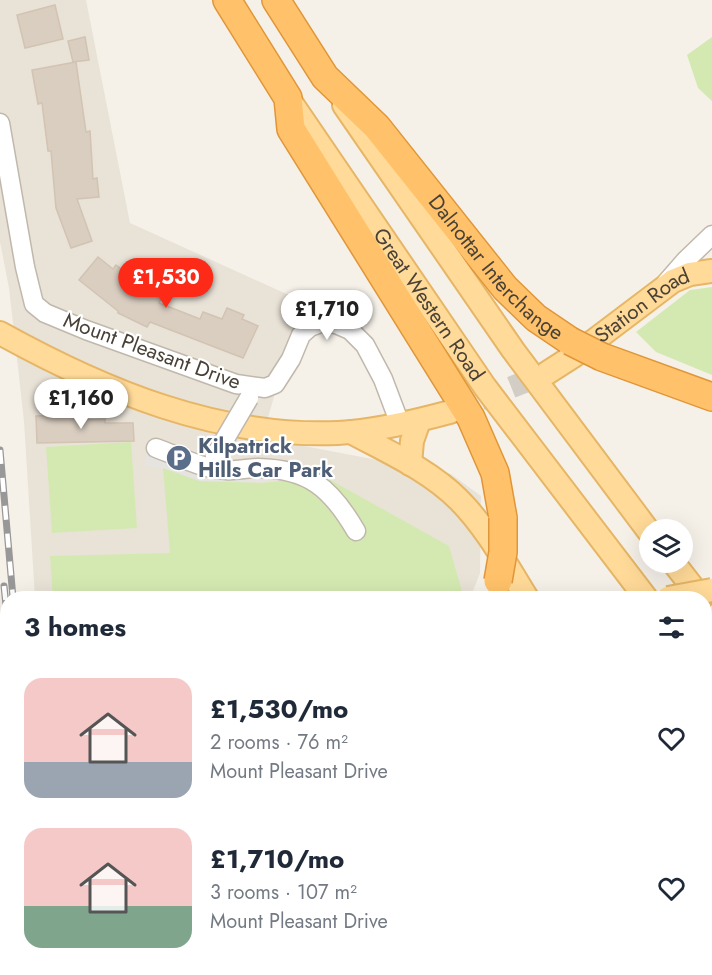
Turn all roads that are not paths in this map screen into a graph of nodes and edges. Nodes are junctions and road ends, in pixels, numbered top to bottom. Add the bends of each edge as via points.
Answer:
1 (227, 0) edge
2 (276, 0) edge
3 (325, 77) junction
4 (288, 98) junction
5 (0, 123) edge
6 (712, 236) edge
7 (712, 271) edge
8 (661, 289) junction
9 (0, 333) edge
10 (547, 373) tunnel mouth
11 (251, 392) junction
12 (712, 397) edge
13 (450, 412) tunnel mouth
14 (409, 422) junction
15 (351, 432) junction
16 (156, 448) dead end
17 (212, 462) junction
18 (410, 464) junction
19 (640, 519) edge
20 (356, 531) dead end
21 (682, 573) edge
22 (496, 590) edge
23 (522, 591) edge
24 (641, 591) edge
25 (696, 591) edge

1 - 4 highway, Great Western Road
2 - 3 highway, Great Western Road
3 - 12 highway, Dalnottar Interchange, bridge via 377,127 505,288 536,318 602,357
3 - 19 main road, Great Western Road via 513,350
4 - 22 highway, bridge via 291,129 479,434 495,473 503,518 503,552
4 - 24 main road, Great Western Road via 485,387
5 - 11 street, Mount Pleasant Drive via 34,304 45,313 86,330
6 - 8 street
7 - 8 main road, Station Road via 690,274
8 - 10 main road, Station Road via 624,320
9 - 15 main road via 126,394 198,417 252,428
11 - 14 street, Mount Pleasant Drive via 275,384 301,335 310,327 322,322 336,324 350,330 365,345
11 - 17 street, bridge
13 - 14 main road
14 - 15 main road
14 - 18 main road
15 - 18 main road
16 - 17 street
17 - 20 street via 226,471 256,468 294,472 312,480 346,514
18 - 23 main road via 459,500
21 - 25 main road

